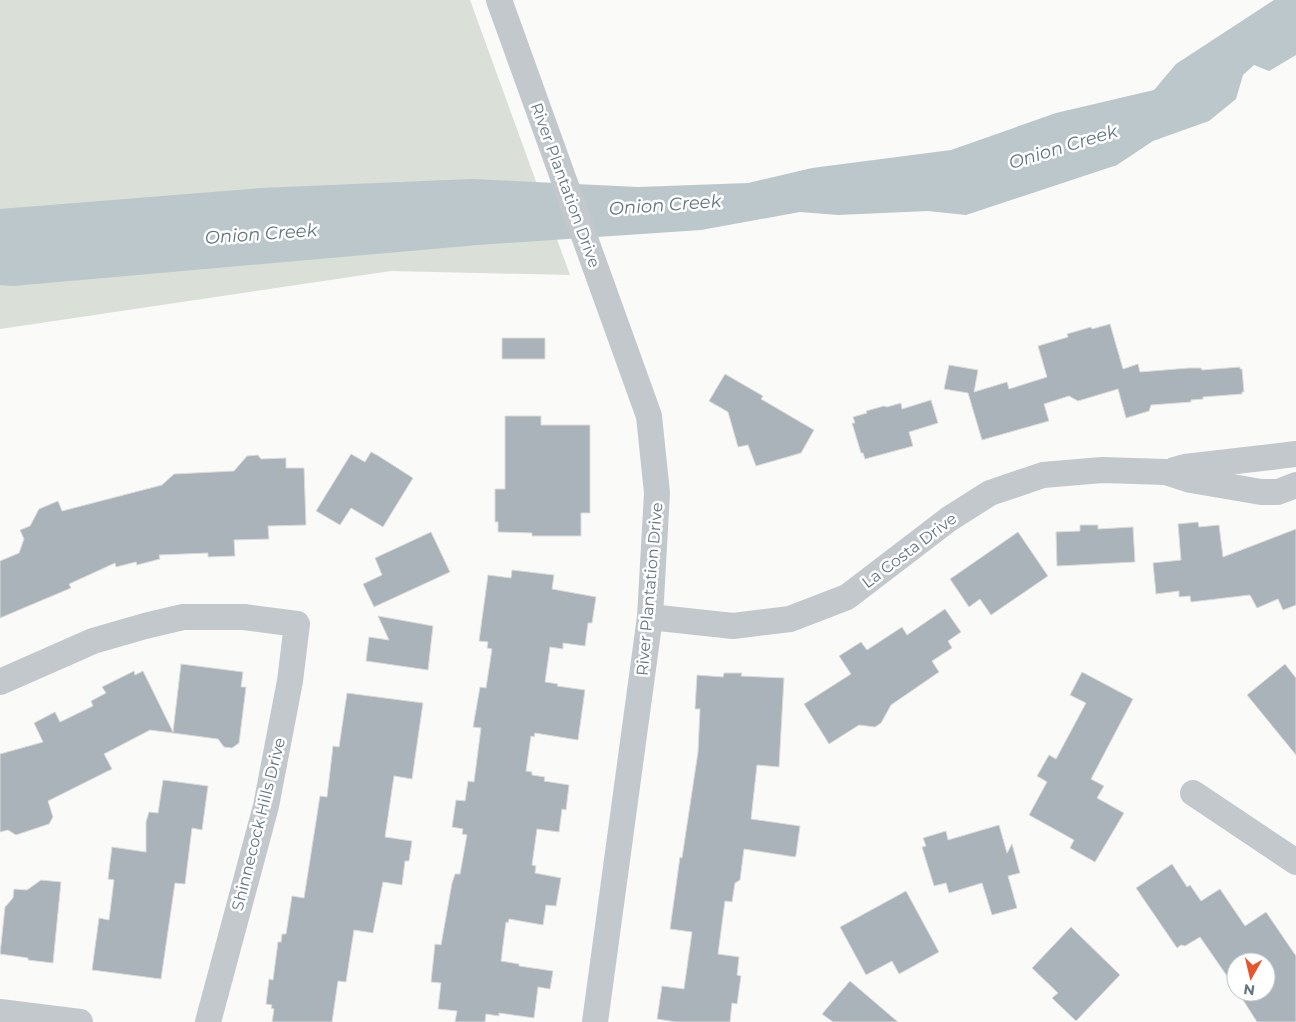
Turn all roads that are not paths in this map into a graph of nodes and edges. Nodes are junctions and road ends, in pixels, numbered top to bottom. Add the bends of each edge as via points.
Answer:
1 (499, 0) edge
2 (1296, 454) edge
3 (1166, 472) junction
4 (1296, 485) edge
5 (650, 617) junction
6 (0, 682) edge
7 (1193, 793) dead end
8 (1296, 862) edge
9 (0, 1012) edge
10 (80, 1022) edge
11 (208, 1022) edge
12 (595, 1022) edge

1 - 5 street, River Plantation Drive via 649,416 657,493
2 - 3 street, La Costa Drive via 1185,466
3 - 4 street, La Costa Drive via 1191,480 1261,492 1278,492
3 - 5 street, La Costa Drive via 1102,470 1043,475 990,493 949,519 847,597 790,619 733,626
5 - 12 street, River Plantation Drive
6 - 11 street, Shinnecock Hills Drive via 93,641 183,617 244,617 297,624 290,681 266,806
7 - 8 street
9 - 10 street

